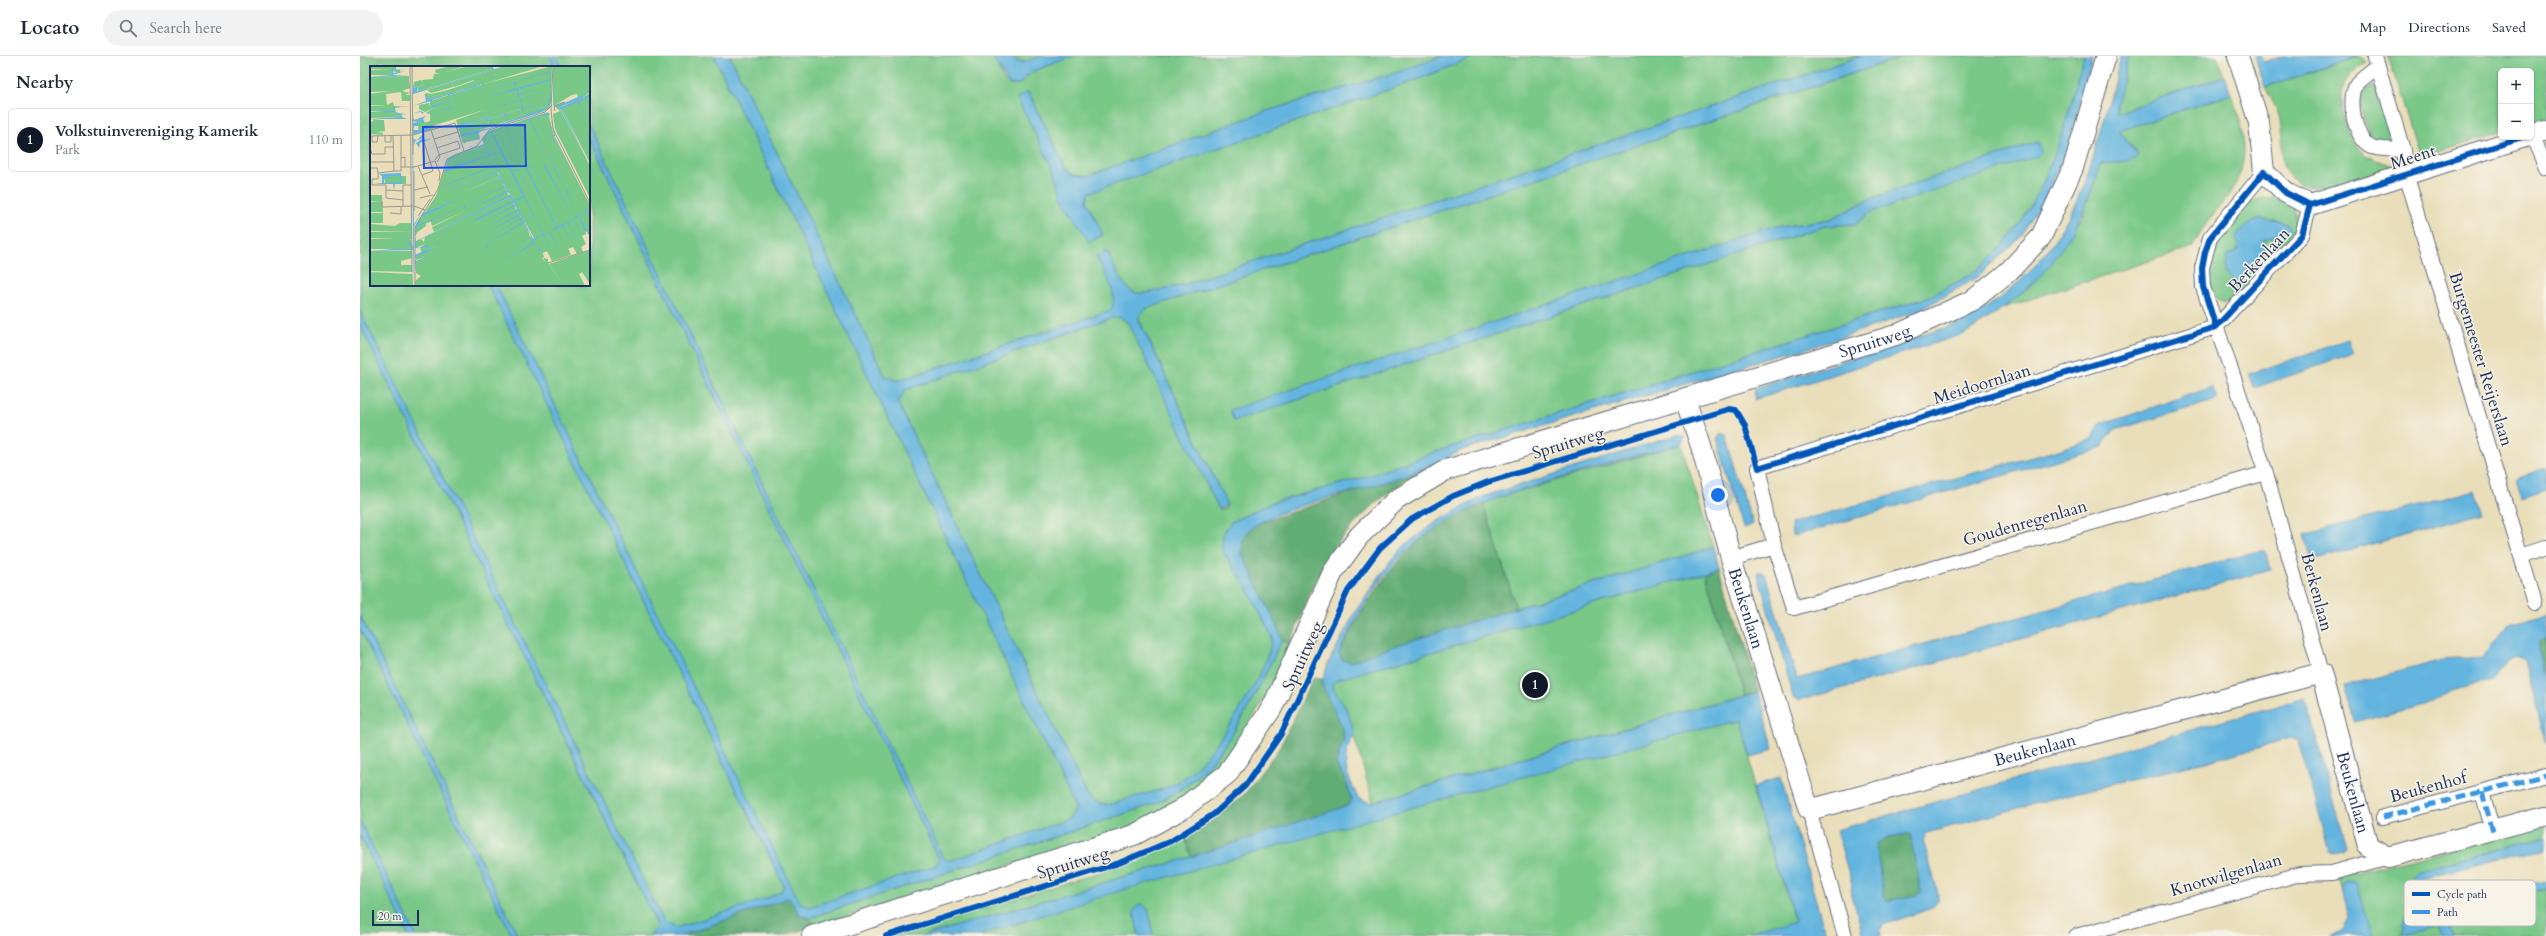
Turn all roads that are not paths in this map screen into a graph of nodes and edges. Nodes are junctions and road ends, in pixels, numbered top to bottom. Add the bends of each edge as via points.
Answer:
1 (2106, 56) edge
2 (2238, 56) edge
3 (2377, 61) edge
4 (2534, 134) edge
5 (2515, 140) edge
6 (2403, 150) junction
7 (2546, 168) edge
8 (2264, 172) junction
9 (2406, 174) junction
10 (2310, 205) junction
11 (2216, 327) junction
12 (1685, 399) junction
13 (2266, 473) junction
14 (1774, 545) junction
15 (2546, 547) edge
16 (2521, 555) junction
17 (1732, 558) junction
18 (2535, 603) dead end
19 (2321, 673) junction
20 (2546, 775) edge
21 (2482, 792) junction
22 (1809, 810) junction
23 (2546, 816) edge
24 (2383, 817) dead end
25 (2493, 831) junction
26 (2388, 857) junction
27 (812, 936) edge
28 (1845, 936) edge
29 (2076, 936) edge

1 - 12 street, Spruitweg via 2072,168 2041,237 2008,272 1973,300 1896,335
2 - 8 street via 2259,123
3 - 6 street, Burgemeester Reijerslaan
3 - 6 street via 2357,84 2352,104 2355,123 2361,136 2372,147
4 - 7 street
5 - 9 street, Meent
6 - 9 street, Burgemeester Reijerslaan
8 - 10 street via 2286,192
8 - 11 street via 2210,238 2205,252 2202,268 2204,287
9 - 10 street, Meent
9 - 16 street, Burgemeester Reijerslaan
10 - 11 street, Berkenlaan via 2302,235
11 - 13 street, Berkenlaan
11 - 14 street, Meidoornlaan via 1757,468
12 - 17 street, Beukenlaan via 1701,446
12 - 27 street, Spruitweg via 1446,470 1396,500 1360,536 1333,572 1272,708 1232,767 1227,774 1182,809 1134,835
13 - 14 street, Goudenregenlaan via 1794,608
13 - 19 street, Berkenlaan
14 - 17 street
15 - 16 street
16 - 18 street, Burgemeester Reijerslaan
17 - 22 street, Beukenlaan
19 - 22 street, Beukenlaan
19 - 26 street, Beukenlaan via 2368,846
20 - 21 street, Beukenhof
21 - 24 street, Beukenhof
21 - 25 street, Beukenhof
22 - 28 street
23 - 25 street
25 - 26 street
26 - 29 street, Knotwilgenlaan via 2332,873 2300,874

